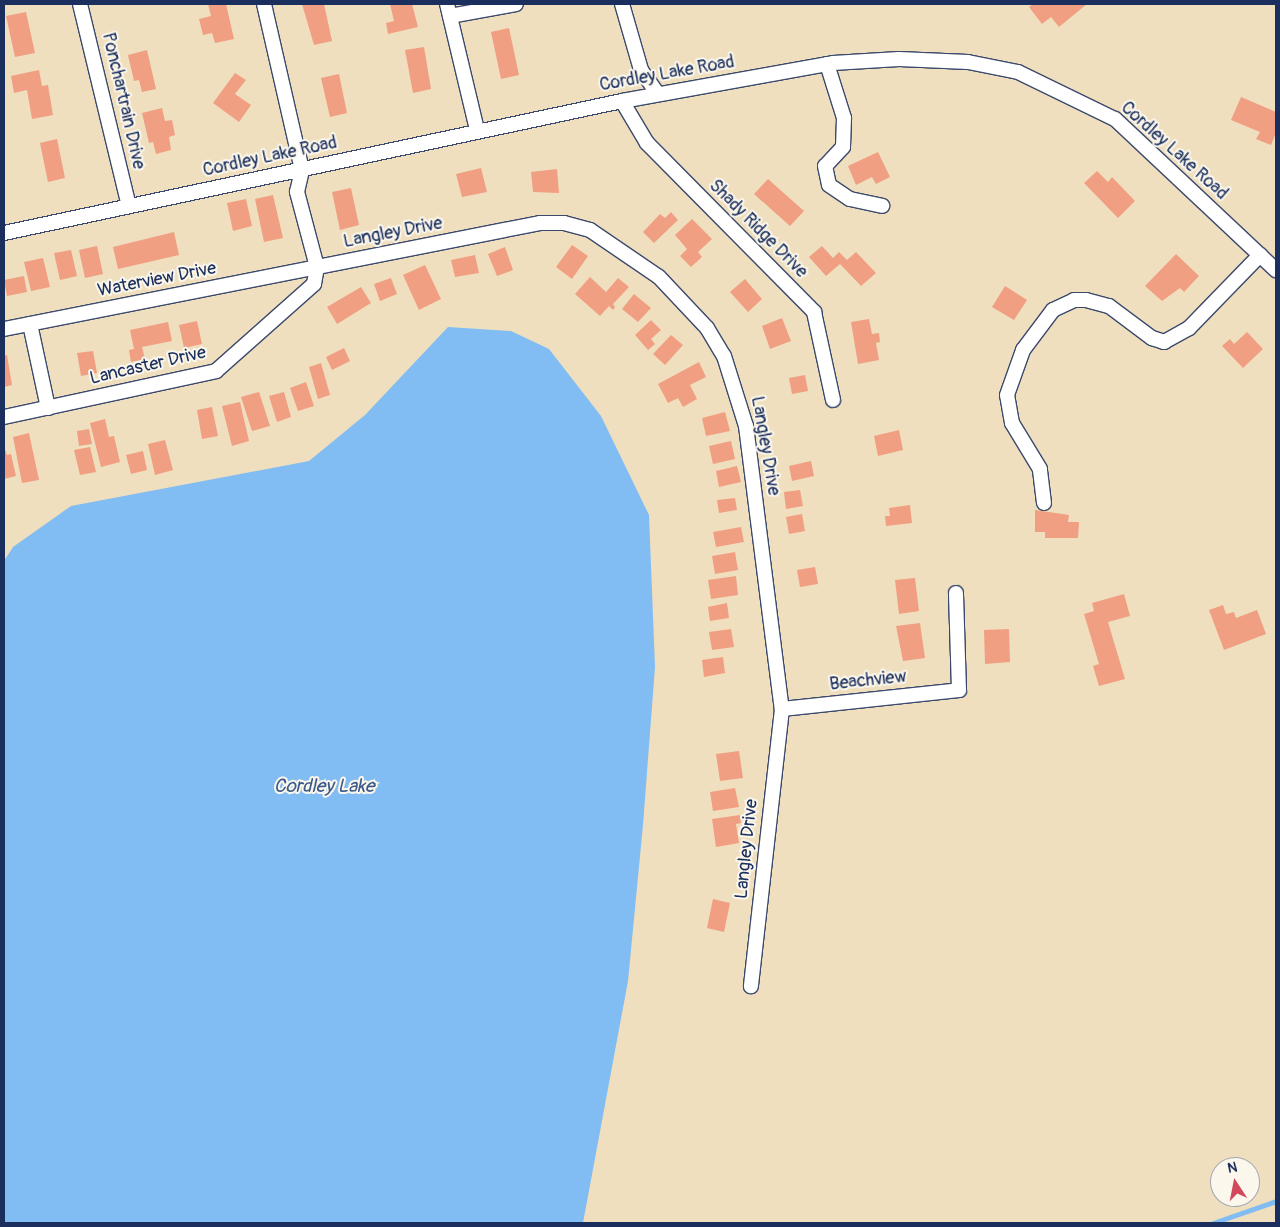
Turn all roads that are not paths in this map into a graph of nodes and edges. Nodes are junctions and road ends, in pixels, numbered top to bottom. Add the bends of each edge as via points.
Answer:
1 (80, 4) edge
2 (264, 4) edge
3 (516, 4) edge
4 (622, 4) edge
5 (449, 10) edge
6 (827, 64) junction
7 (658, 94) junction
8 (622, 101) junction
9 (477, 130) junction
10 (302, 170) junction
11 (129, 206) junction
12 (882, 206) dead end
13 (4, 233) edge
14 (1260, 255) junction
15 (317, 267) junction
16 (1276, 270) edge
17 (30, 324) junction
18 (4, 329) edge
19 (833, 400) dead end
20 (48, 408) junction
21 (4, 417) edge
22 (1044, 504) dead end
23 (956, 593) dead end
24 (782, 709) junction
25 (751, 986) dead end

1 - 11 street, Ponchartrain Drive
2 - 10 street
3 - 5 street
4 - 7 street via 641,70
5 - 9 street
6 - 7 street, Cordley Lake Road
6 - 12 street via 844,118 843,147 825,166 829,185 850,198
6 - 14 street, Cordley Lake Road via 899,59 968,62 1018,72 1062,91 1115,119
7 - 8 street, Cordley Lake Road
8 - 9 street, Cordley Lake Road
8 - 19 street, Shady Ridge Drive via 647,143 814,312
9 - 10 street, Cordley Lake Road
10 - 11 street, Cordley Lake Road
10 - 15 street via 297,192
11 - 13 street, Cordley Lake Road
14 - 16 street, Cordley Lake Road
14 - 22 street via 1189,328 1164,342 1152,338 1101,304 1074,300 1052,310 1023,350 1007,395 1012,423 1040,469
15 - 17 street, Waterview Drive
15 - 20 street, Lancaster Drive via 314,284 216,371
15 - 24 street, Langley Drive via 540,223 564,223 590,230 618,246 688,304 724,356 746,426
17 - 18 street, Waterview Drive
17 - 20 street
20 - 21 street, Lancaster Drive
23 - 24 street, Beachview via 959,690
24 - 25 street, Langley Drive

